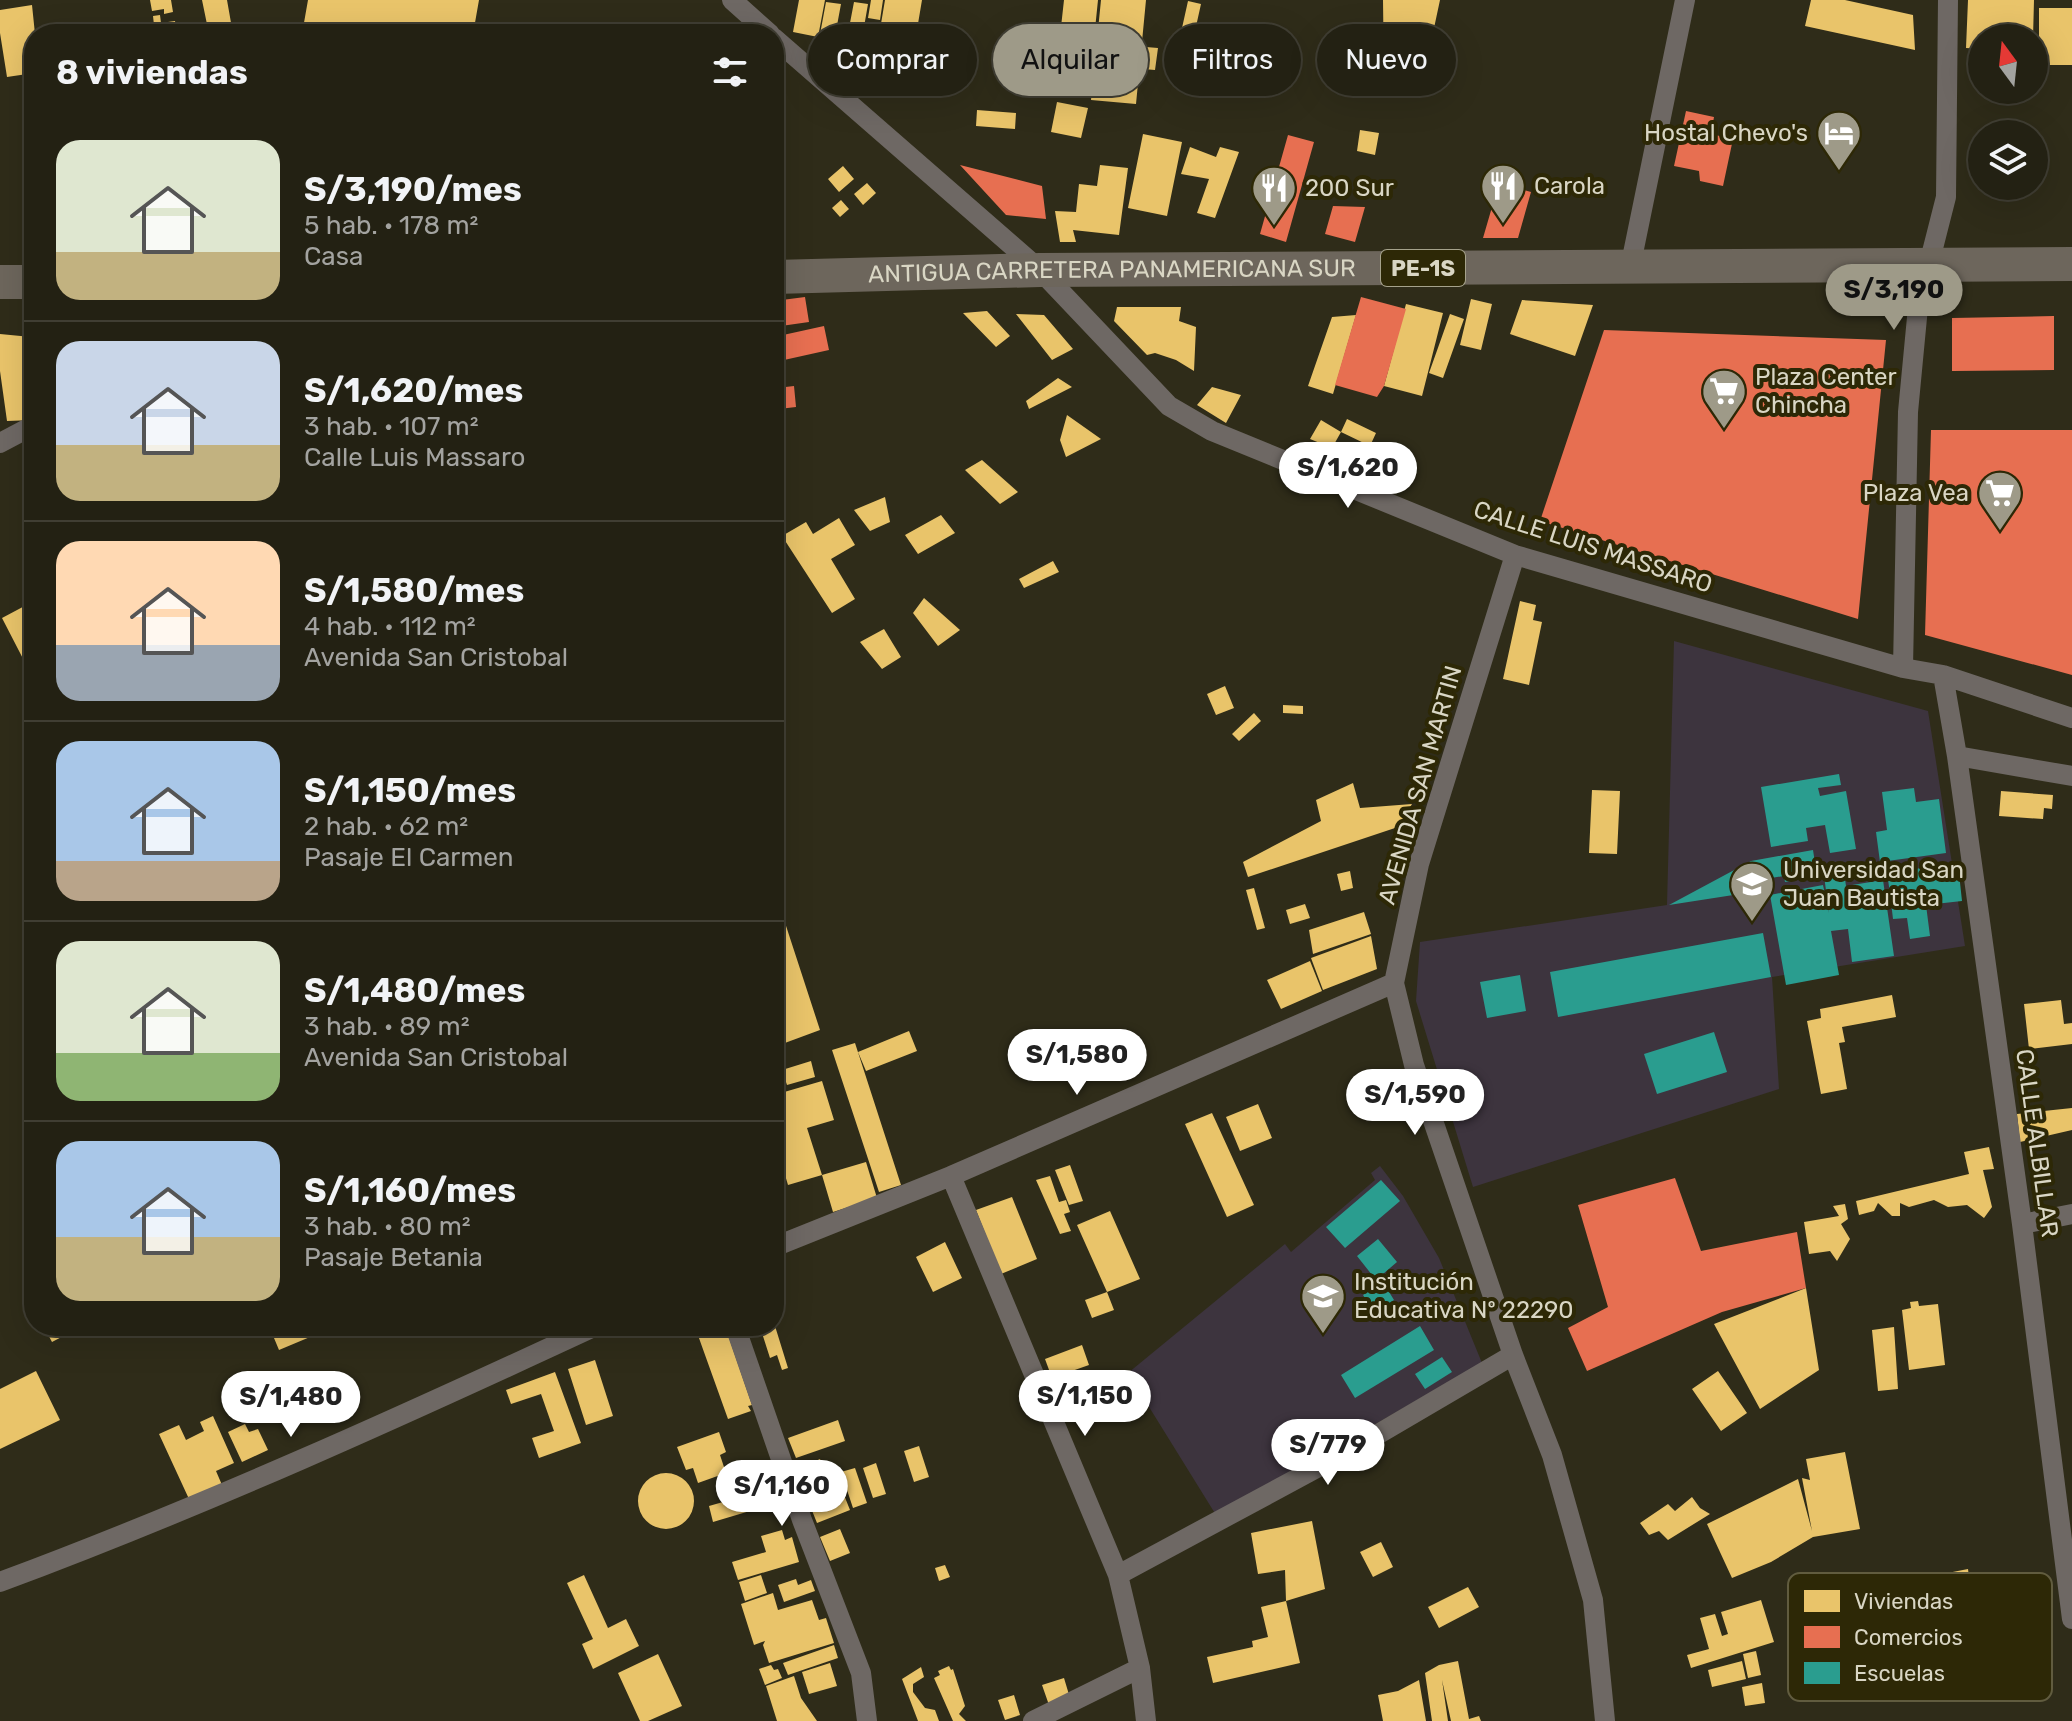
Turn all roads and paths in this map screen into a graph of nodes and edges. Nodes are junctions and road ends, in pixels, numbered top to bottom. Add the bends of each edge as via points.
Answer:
1 (732, 0) edge
2 (1685, 0) edge
3 (1948, 0) edge
4 (759, 24) edge
5 (784, 46) edge
6 (2072, 264) edge
7 (1928, 265) junction
8 (1630, 268) junction
9 (1040, 270) junction
10 (784, 277) edge
11 (0, 282) edge
12 (24, 282) edge
13 (24, 430) edge
14 (0, 443) edge
15 (1515, 555) junction
16 (1903, 668) junction
17 (1943, 675) junction
18 (2072, 718) edge
19 (1957, 756) junction
20 (2072, 776) edge
21 (1394, 983) junction
22 (951, 1176) junction
23 (2072, 1214) edge
24 (2022, 1224) junction
25 (784, 1243) edge
26 (574, 1336) edge
27 (738, 1336) edge
28 (1513, 1355) junction
29 (2064, 1492) edge
30 (1118, 1575) junction
31 (0, 1582) edge
32 (2072, 1619) edge
33 (1140, 1668) junction
34 (867, 1721) edge
35 (1033, 1721) edge
36 (1146, 1721) edge
37 (1605, 1721) edge

1 - 4 street, CALLE LUIS MASSARO
2 - 8 street
3 - 7 street via 1946,197
5 - 9 street, CALLE LUIS MASSARO
6 - 7 highway, ANTIGUA CARRETERA PANAMERICANA SUR / PE-1S
7 - 8 highway, ANTIGUA CARRETERA PANAMERICANA SUR / PE-1S
7 - 16 street via 1918,307 1908,412
8 - 9 highway, ANTIGUA CARRETERA PANAMERICANA SUR / PE-1S
9 - 10 highway, ANTIGUA CARRETERA PANAMERICANA SUR / PE-1S
9 - 15 street, CALLE LUIS MASSARO via 1169,406 1212,431
11 - 12 highway
13 - 14 street
15 - 16 street, CALLE LUIS MASSARO
15 - 21 street, AVENIDA SAN MARTIN via 1419,864
16 - 17 street, CALLE LUIS MASSARO
17 - 18 street, CALLE LUIS MASSARO
17 - 19 street, CALLE ALBILLAR
19 - 20 street
19 - 24 street, CALLE ALBILLAR
21 - 22 street
21 - 28 street, AVENIDA SAN MARTIN via 1414,1065
22 - 25 street
22 - 30 street
23 - 24 street
24 - 29 street, CALLE ALBILLAR
26 - 31 street via 105,1543
27 - 34 street via 861,1673
28 - 30 street
28 - 37 street, AVENIDA SAN MARTIN via 1552,1455 1593,1600
29 - 32 street, CALLE ALBILLAR
30 - 33 street
33 - 35 street
33 - 36 street

